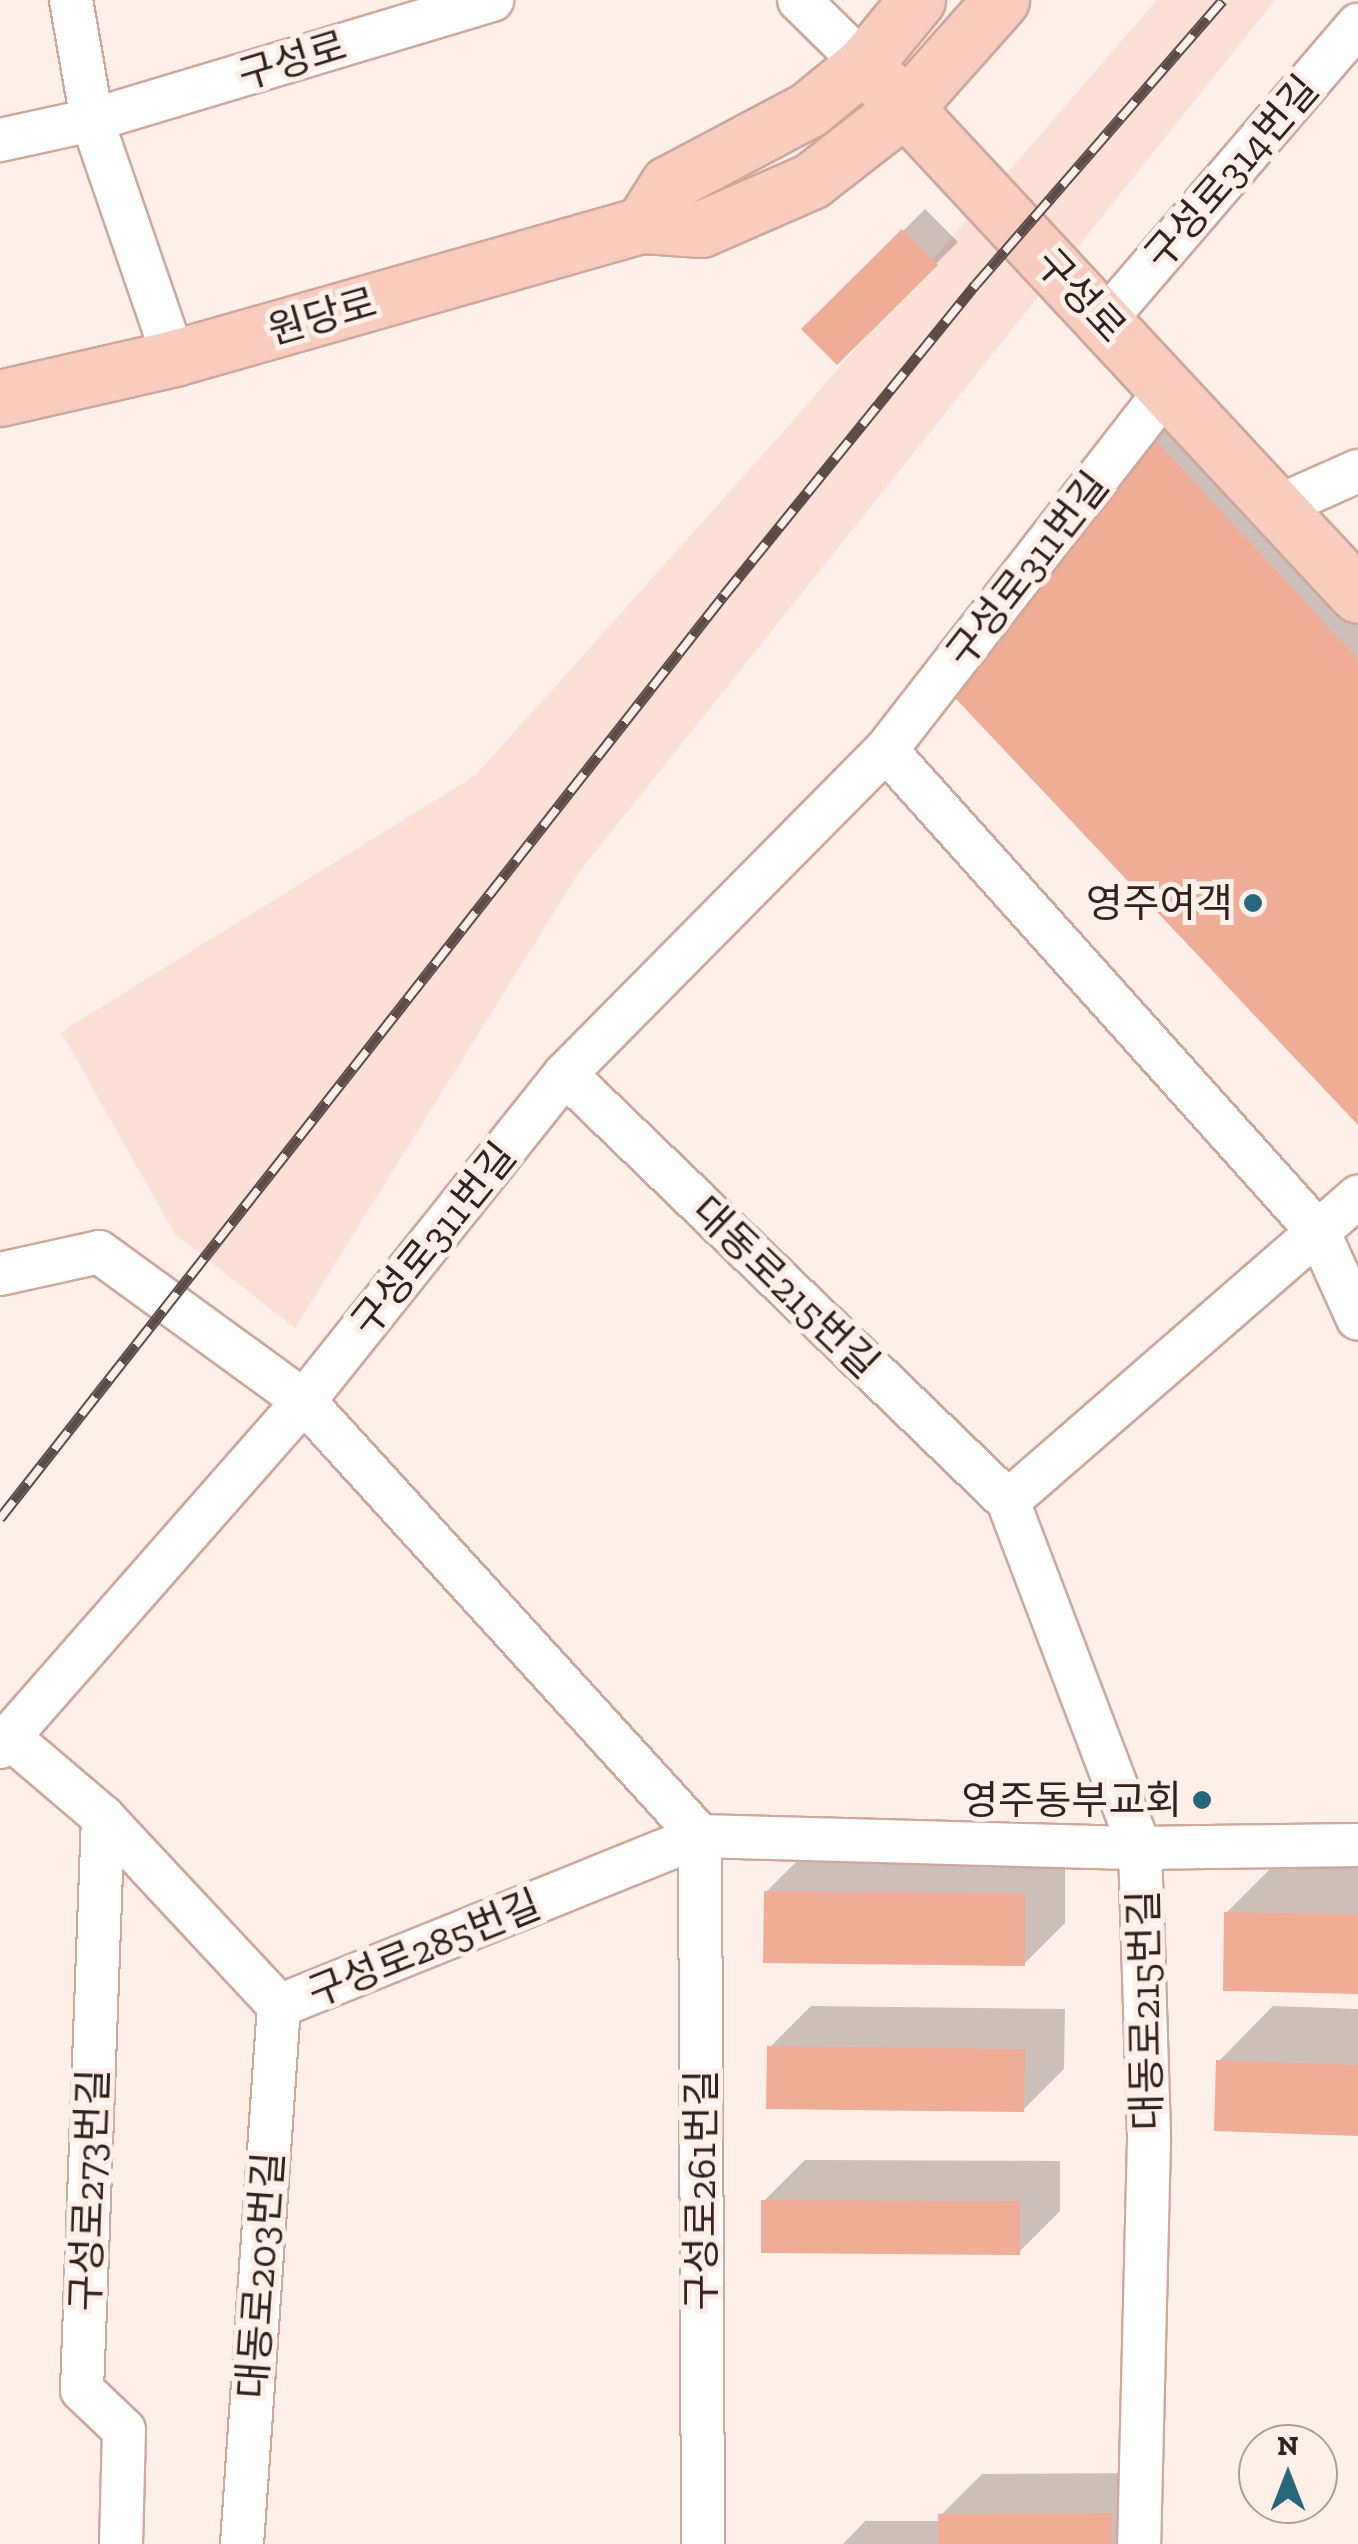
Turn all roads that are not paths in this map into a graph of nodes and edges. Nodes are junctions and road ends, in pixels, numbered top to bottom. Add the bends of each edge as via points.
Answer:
1 (71, 0) edge
2 (492, 0) edge
3 (917, 0) edge
4 (1002, 0) edge
5 (809, 4) edge
6 (1358, 25) edge
7 (864, 64) junction
8 (906, 108) junction
9 (92, 120) junction
10 (0, 140) edge
11 (642, 225) junction
12 (1105, 320) junction
13 (174, 358) junction
14 (1168, 388) junction
15 (0, 398) edge
16 (1358, 471) edge
17 (1277, 508) junction
18 (1358, 596) edge
19 (886, 750) junction
20 (565, 1074) junction
21 (1358, 1197) edge
22 (1319, 1233) junction
23 (8, 1280) edge
24 (1358, 1318) edge
25 (304, 1401) junction
26 (1008, 1500) junction
27 (4, 1742) edge
28 (103, 1817) junction
29 (700, 1836) junction
30 (1358, 1845) edge
31 (1140, 1848) junction
32 (279, 2006) junction
33 (121, 2544) edge
34 (242, 2544) edge
35 (702, 2544) edge
36 (1139, 2544) edge

1 - 9 street
2 - 9 street, 구성로
3 - 7 main road
4 - 8 main road, 원당로
5 - 7 street, 구성로
6 - 12 street, 구성로314번길
7 - 8 main road, 구성로
7 - 11 main road via 808,110 668,184
8 - 11 main road, 원당로 via 812,181 701,229
8 - 12 main road, 구성로
9 - 10 street, 구성로
9 - 13 street
11 - 13 main road, 원당로
12 - 14 main road, 구성로
13 - 15 main road, 원당로
14 - 17 main road, 구성로
14 - 19 street, 구성로311번길
16 - 17 street
17 - 18 main road, 구성로
19 - 20 street, 구성로311번길
19 - 22 street
20 - 25 street, 구성로311번길
20 - 26 street, 대동로215번길
21 - 22 street
22 - 24 street
22 - 26 street
23 - 25 street via 99,1252
25 - 27 street, 구성로311번길
25 - 29 street
26 - 31 street, 대동로215번길
27 - 28 street, 구성로285번길
28 - 32 street, 구성로285번길
28 - 33 street, 구성로273번길 via 82,2390 124,2430
29 - 31 street, 구성로285번길
29 - 32 street, 구성로285번길
29 - 35 street, 구성로261번길
30 - 31 street, 구성로285번길
31 - 36 street, 대동로215번길 via 1149,2140
32 - 34 street, 대동로203번길

